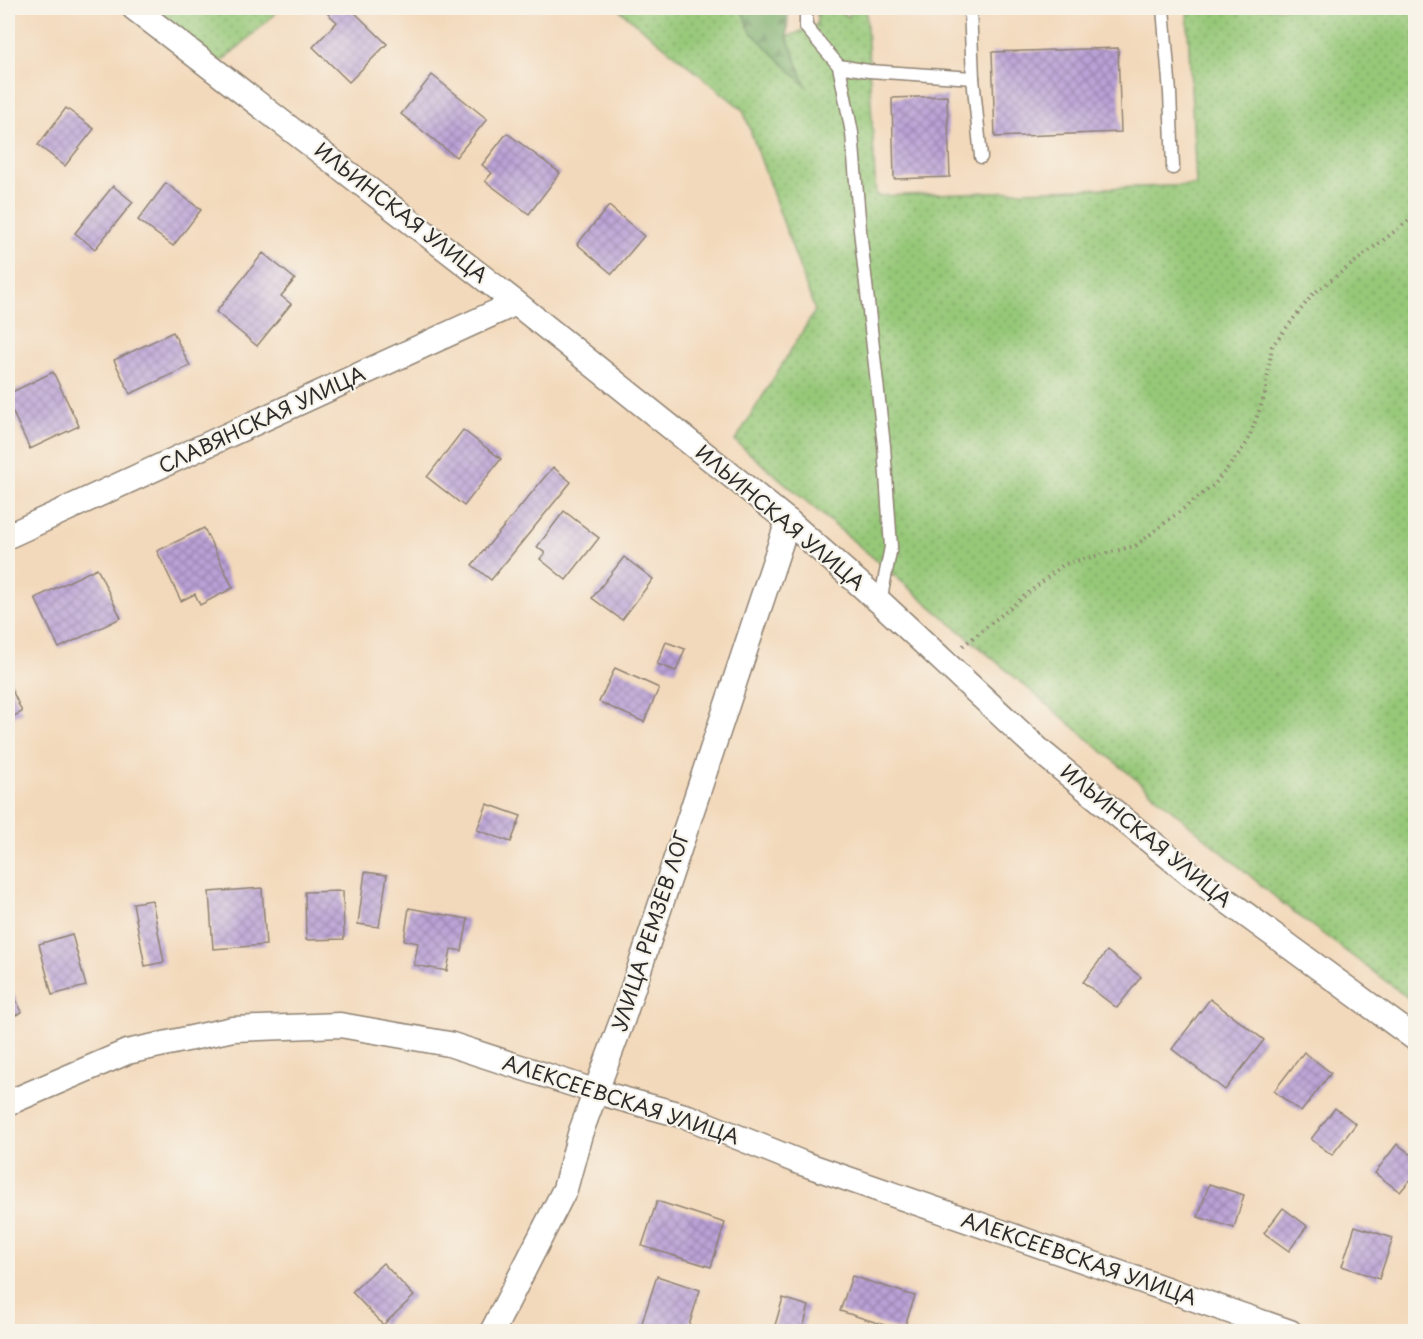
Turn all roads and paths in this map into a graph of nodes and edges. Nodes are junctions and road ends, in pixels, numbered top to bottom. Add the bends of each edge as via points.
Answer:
1 (134, 8) edge
2 (806, 8) edge
3 (970, 8) edge
4 (1162, 8) edge
5 (838, 66) junction
6 (973, 78) junction
7 (981, 157) dead end
8 (1173, 168) dead end
9 (1416, 215) edge
10 (516, 303) junction
11 (788, 521) junction
12 (8, 536) edge
13 (880, 602) junction
14 (943, 662) junction
15 (1416, 1039) edge
16 (597, 1092) junction
17 (8, 1103) edge
18 (492, 1332) edge
19 (1290, 1332) edge

1 - 10 street, ИЛЬИНСКАЯ УЛИЦА
2 - 5 lane via 806,27
3 - 6 lane
4 - 8 lane
5 - 6 lane
5 - 13 lane via 852,133 884,446 891,547
6 - 7 lane
9 - 14 path via 1313,294 1272,346 1265,395 1247,443 1214,485 1134,546 1064,564
10 - 11 street, ИЛЬИНСКАЯ УЛИЦА
10 - 12 street, СЛАВЯНСКАЯ УЛИЦА
11 - 13 street, ИЛЬИНСКАЯ УЛИЦА
11 - 16 street, УЛИЦА РЕМЗЕВ ЛОГ
13 - 14 street, ИЛЬИНСКАЯ УЛИЦА
14 - 15 street, ИЛЬИНСКАЯ УЛИЦА via 1040,750 1189,873
16 - 17 street, АЛЕКСЕЕВСКАЯ УЛИЦА via 449,1044 340,1025 233,1029 127,1052
16 - 18 street, УЛИЦА РЕМЗЕВ ЛОГ via 565,1189
16 - 19 street, АЛЕКСЕЕВСКАЯ УЛИЦА via 688,1118 802,1163

